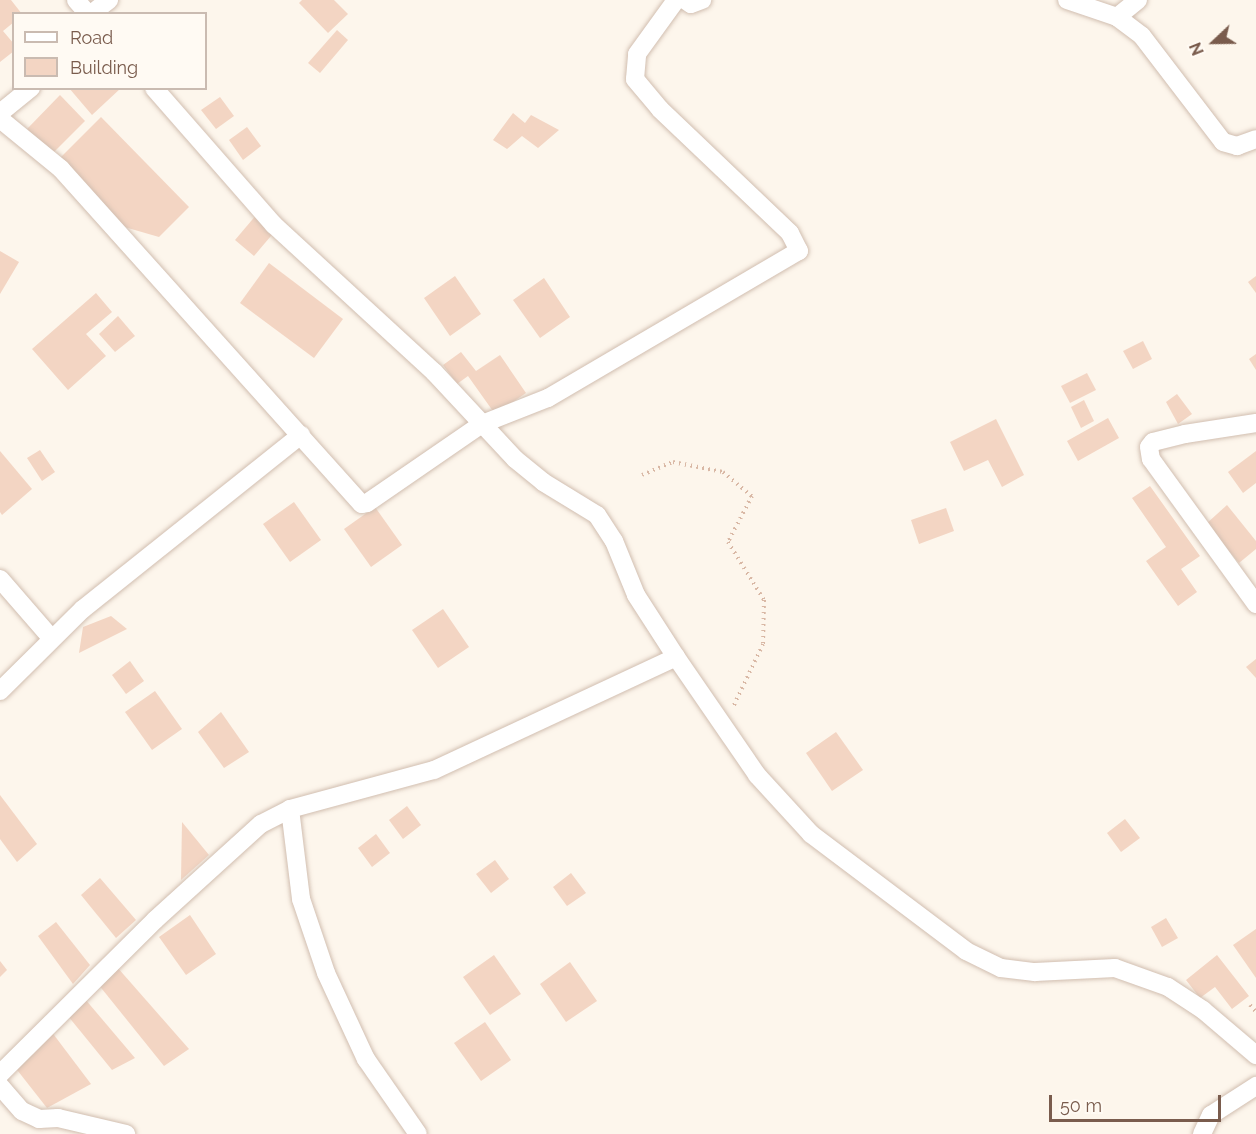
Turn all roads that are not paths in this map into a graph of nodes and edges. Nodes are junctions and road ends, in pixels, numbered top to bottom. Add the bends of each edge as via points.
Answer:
1 (76, 0) edge
2 (109, 0) edge
3 (676, 0) edge
4 (685, 0) edge
5 (702, 0) edge
6 (1067, 0) edge
7 (1138, 0) edge
8 (88, 12) edge
9 (93, 12) edge
10 (1118, 17) junction
11 (29, 90) edge
12 (156, 90) edge
13 (0, 113) edge
14 (0, 118) edge
15 (1256, 139) edge
16 (1256, 423) edge
17 (482, 424) junction
18 (301, 435) junction
19 (0, 579) edge
20 (1256, 604) edge
21 (51, 639) junction
22 (676, 657) junction
23 (0, 691) edge
24 (290, 809) junction
25 (1256, 1055) edge
26 (0, 1074) edge
27 (0, 1086) edge
28 (1256, 1086) edge
29 (126, 1134) edge
30 (418, 1134) edge
31 (1202, 1134) edge

1 - 8 street
2 - 9 street
3 - 17 street via 637,54 635,79 660,109 790,233 799,251 548,398
4 - 5 street via 691,4
6 - 10 street
7 - 10 street
10 - 15 street via 1142,36 1223,142 1238,146
11 - 13 street
12 - 17 street via 274,225 434,372
14 - 18 street via 62,169
16 - 20 street via 1185,434 1153,442 1149,447 1152,459
17 - 18 street via 362,504
17 - 22 street via 543,482 597,515 614,541 636,595
18 - 21 street
19 - 21 street
21 - 23 street
22 - 24 street via 434,770
22 - 25 street via 757,775 811,834 966,951 1013,969 1114,968 1168,987 1203,1010
24 - 26 street via 261,824 155,920
24 - 30 street via 301,899 326,973 366,1059
27 - 29 street via 22,1111 39,1119 58,1118
28 - 31 street via 1211,1115

